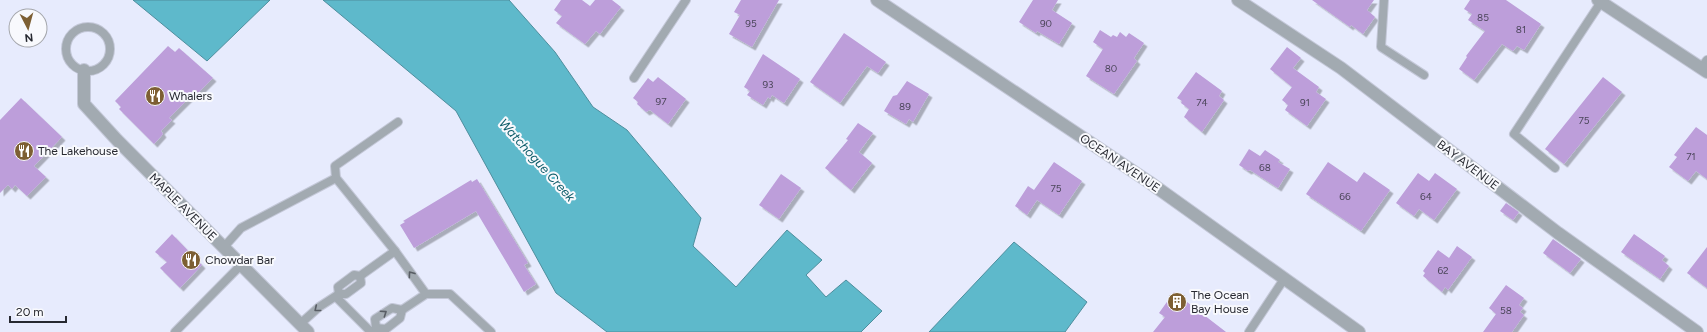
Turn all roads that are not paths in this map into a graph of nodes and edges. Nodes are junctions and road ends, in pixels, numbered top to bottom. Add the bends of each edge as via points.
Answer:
1 (686, 0) edge
2 (877, 0) edge
3 (1238, 0) edge
4 (1384, 0) edge
5 (1599, 1) edge
6 (1705, 67) edge
7 (84, 70) junction
8 (1424, 74) dead end
9 (634, 78) dead end
10 (398, 122) dead end
11 (1555, 168) dead end
12 (336, 178) junction
13 (224, 247) junction
14 (395, 252) junction
15 (241, 265) junction
16 (1284, 279) junction
17 (426, 294) junction
18 (337, 296) junction
19 (402, 310) junction
20 (304, 328) edge
21 (373, 331) edge
22 (175, 332) edge
23 (491, 332) edge
24 (1248, 332) edge
25 (1359, 332) edge
26 (1697, 332) edge

1 - 9 lane
2 - 16 street, OCEAN AVENUE via 1149,182
3 - 26 street, BAY AVENUE via 1341,68 1558,233
4 - 8 lane via 1381,47
5 - 6 street
5 - 11 lane via 1514,134
7 - 7 lane via 91,70 104,64 110,51 102,31 88,27 74,31 66,43 71,63
7 - 13 street, MAPLE AVENUE via 84,104
10 - 12 lane via 335,166
12 - 13 lane via 241,228
12 - 14 lane
13 - 15 street, MAPLE AVENUE
17 -> 14 lane
14 - 18 lane via 360,276 354,275 338,287
15 - 20 street, MAPLE AVENUE
15 - 22 lane
16 - 24 lane
16 - 25 street, OCEAN AVENUE
17 - 19 lane
17 - 23 lane via 450,294
18 -> 20 lane via 319,307
18 - 21 lane
19 - 21 lane via 400,318 386,329
21 -> 19 lane via 375,319 392,308

